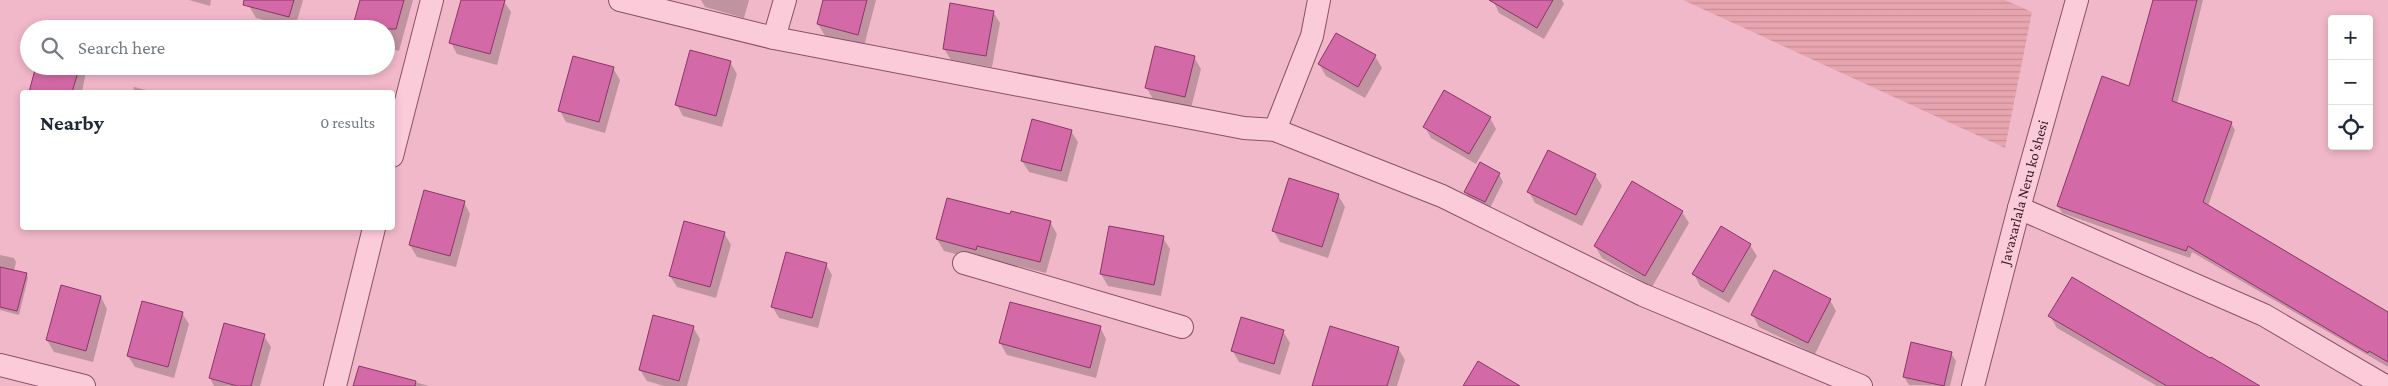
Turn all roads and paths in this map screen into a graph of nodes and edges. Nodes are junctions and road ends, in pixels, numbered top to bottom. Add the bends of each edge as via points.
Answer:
1 (432, 0) edge
2 (620, 0) edge
3 (785, 0) edge
4 (1319, 0) edge
5 (2077, 0) edge
6 (774, 38) junction
7 (1275, 130) junction
8 (395, 144) edge
9 (2019, 208) junction
10 (374, 230) edge
11 (964, 263) dead end
12 (1182, 327) dead end
13 (0, 365) edge
14 (84, 386) edge
15 (335, 386) edge
16 (1861, 386) edge
17 (1973, 386) edge
18 (2385, 386) edge

1 - 8 street
2 - 6 street
3 - 6 street
4 - 7 street via 1312,36
5 - 9 street, Javaxarlala Neru ko'shesi
6 - 7 street via 1244,128
7 - 16 street via 1442,196 1643,295
9 - 17 street, Javaxarlala Neru ko'shesi
9 - 18 street via 2264,315
10 - 15 street
11 - 12 street
13 - 14 street

